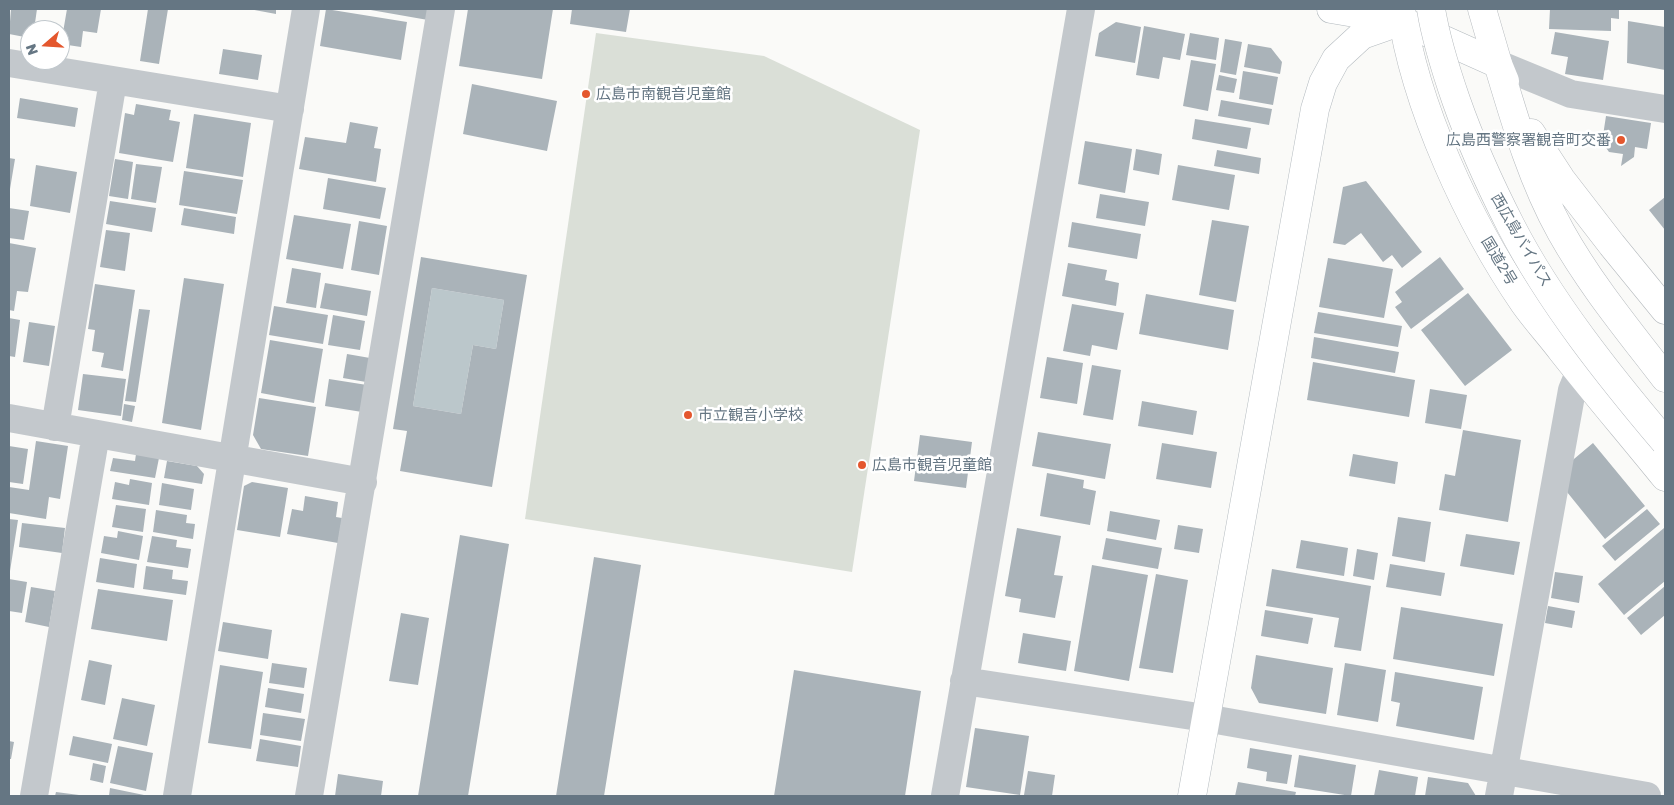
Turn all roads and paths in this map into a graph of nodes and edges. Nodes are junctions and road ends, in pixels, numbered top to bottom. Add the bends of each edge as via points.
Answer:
1 (306, 9) edge
2 (441, 9) edge
3 (1082, 9) edge
4 (1331, 9) edge
5 (1431, 9) edge
6 (1482, 9) edge
7 (1402, 15) edge
8 (9, 63) edge
9 (1498, 64) junction
10 (113, 81) junction
11 (290, 109) junction
12 (1665, 109) edge
13 (1665, 310) edge
14 (1579, 372) junction
15 (1665, 378) edge
16 (9, 418) edge
17 (55, 427) junction
18 (96, 434) junction
19 (1665, 442) edge
20 (233, 459) junction
21 (1665, 477) edge
22 (363, 482) junction
23 (964, 681) junction
24 (1205, 718) junction
25 (1501, 783) edge
26 (34, 796) edge
27 (177, 796) edge
28 (309, 796) edge
29 (945, 796) edge
30 (1192, 796) edge
31 (1647, 796) edge

1 - 11 street
2 - 22 street
3 - 23 street
4 - 7 main road
5 - 19 main road, 西広島バイパス, bridge via 1445,68 1465,124 1511,228 1583,338
6 - 9 main road
7 - 9 main road
7 - 14 main road, 国道2号 via 1420,89 1465,200 1492,252 1525,304
7 - 24 main road via 1362,35 1336,59 1323,83 1315,110
8 - 10 street
9 - 12 street via 1571,94
9 - 13 main road via 1517,107 1550,163
9 - 15 main road via 1524,150 1561,232 1586,272
10 - 11 street
10 - 17 street
11 - 20 street
14 - 21 main road, 国道2号
14 - 25 street via 1572,390
16 - 17 street
17 - 18 street
18 - 20 street
18 - 26 street
20 - 22 street
20 - 27 street
22 - 28 street
23 - 24 street
23 - 29 street
24 - 25 street
24 - 30 main road
25 - 31 street

